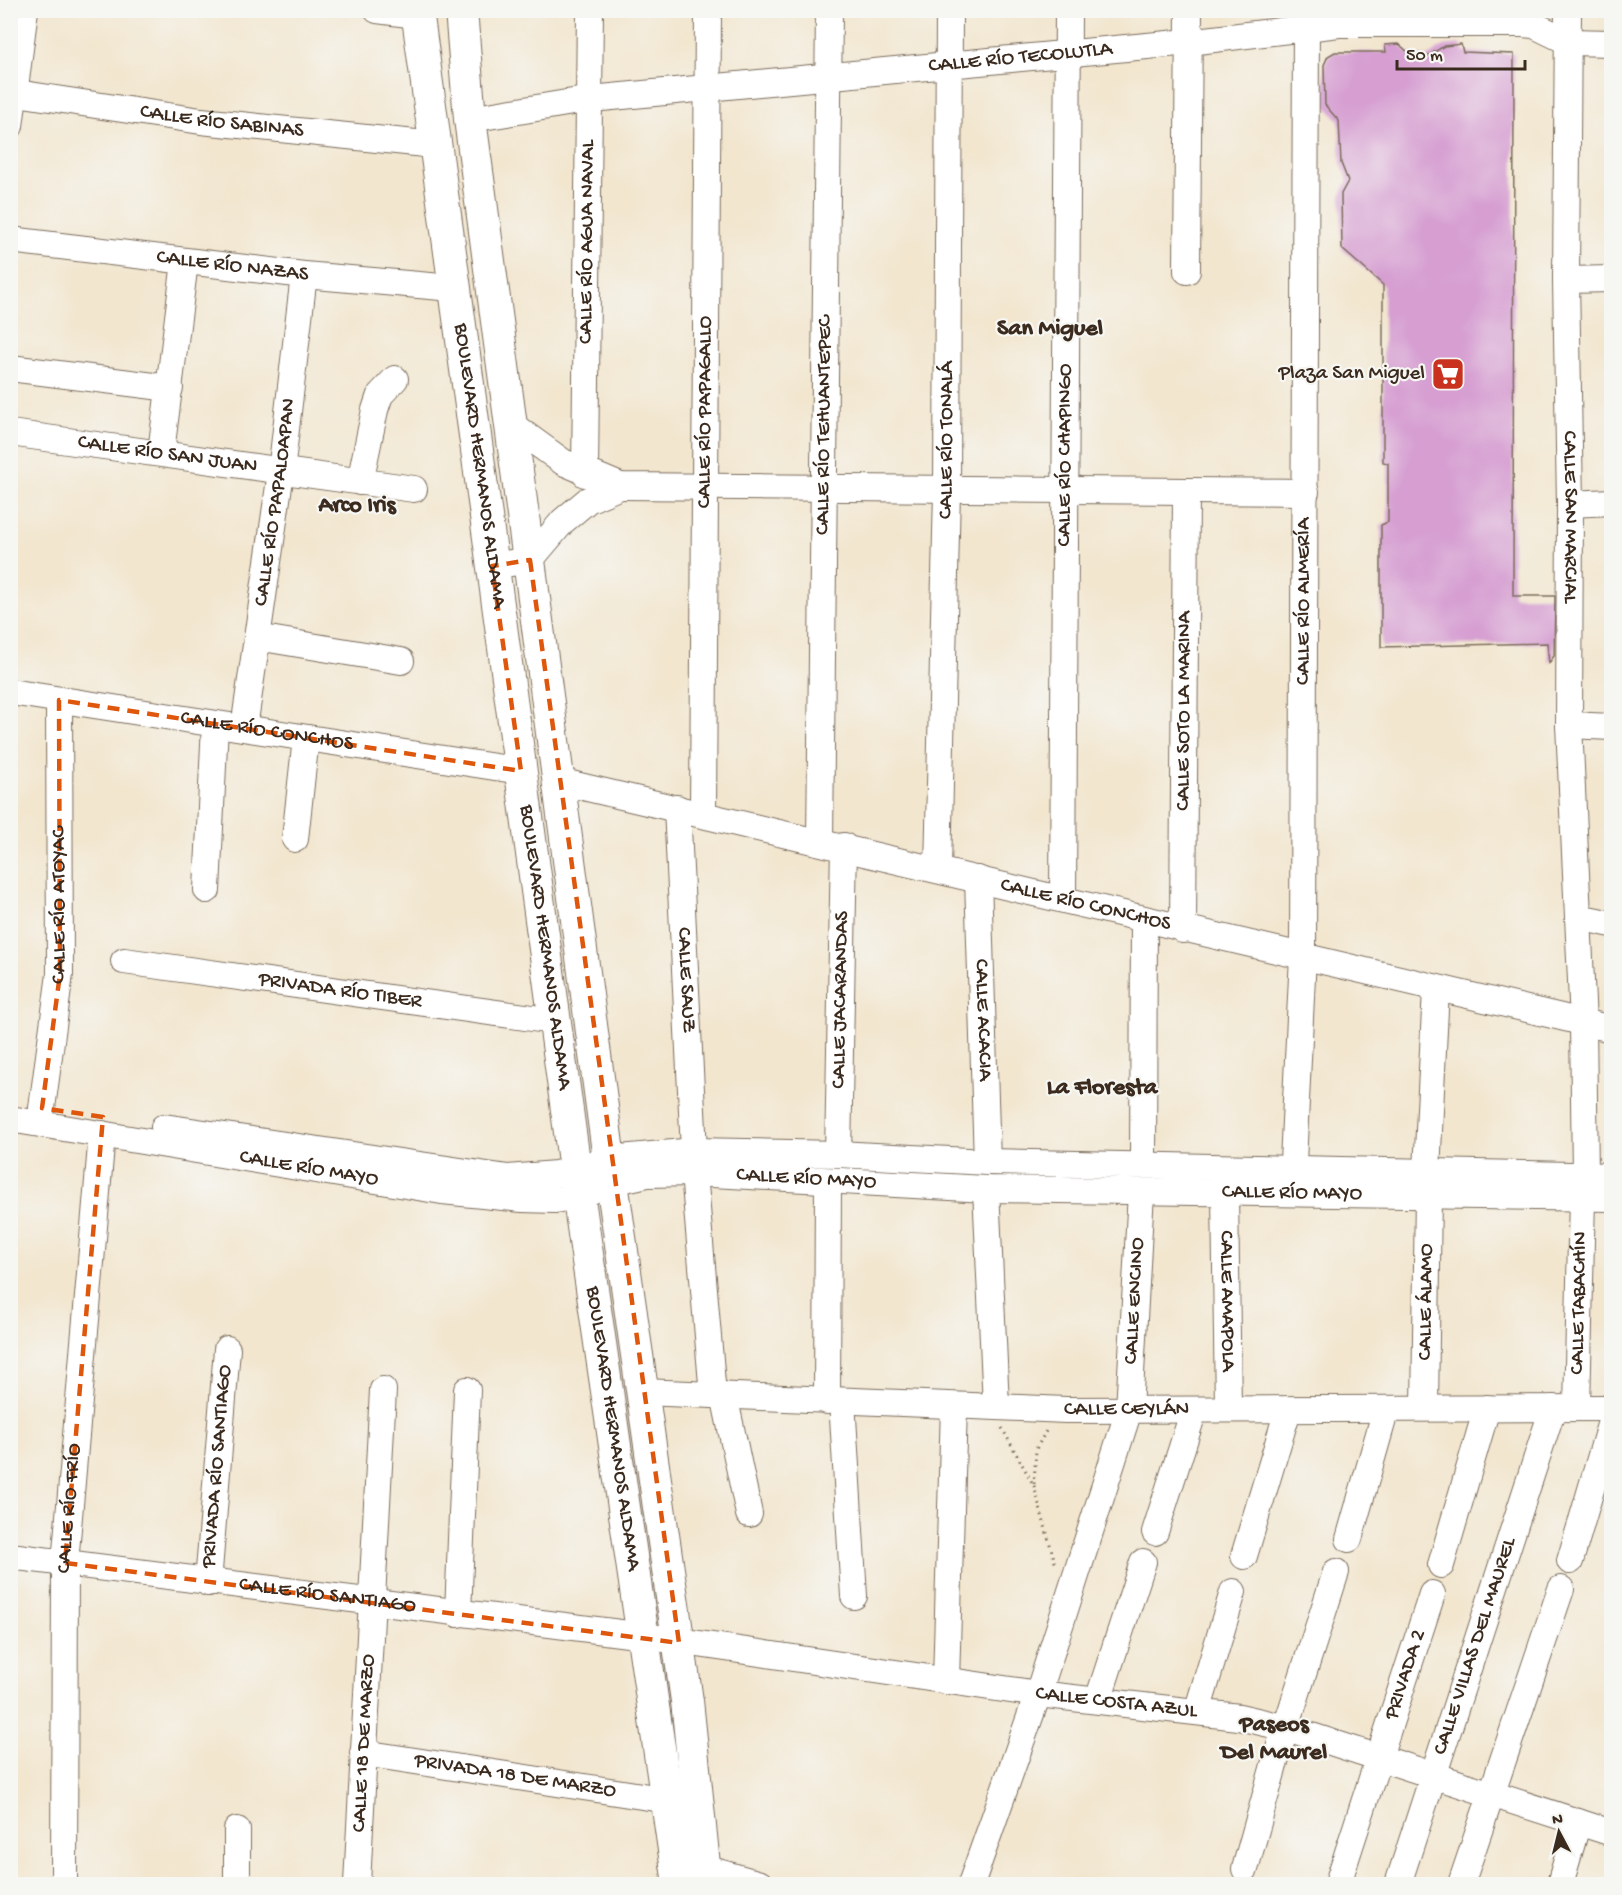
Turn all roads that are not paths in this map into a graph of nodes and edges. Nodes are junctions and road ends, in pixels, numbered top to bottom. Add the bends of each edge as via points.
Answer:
1 (25, 10) edge
2 (377, 10) edge
3 (461, 10) edge
4 (590, 10) edge
5 (708, 10) edge
6 (830, 10) edge
7 (950, 10) edge
8 (1068, 10) edge
9 (1189, 10) edge
10 (1568, 10) edge
11 (417, 13) edge
12 (1306, 19) edge
13 (1189, 42) junction
14 (1569, 42) junction
15 (1611, 43) edge
16 (1067, 52) junction
17 (950, 63) junction
18 (828, 76) junction
19 (706, 87) junction
20 (13, 92) edge
21 (591, 99) junction
22 (470, 119) junction
23 (10, 126) edge
24 (435, 145) junction
25 (10, 240) edge
26 (184, 262) junction
27 (1187, 271) dead end
28 (304, 275) junction
29 (1611, 279) edge
30 (1566, 280) junction
31 (453, 288) junction
32 (10, 368) edge
33 (395, 378) dead end
34 (170, 388) junction
35 (512, 425) junction
36 (10, 433) edge
37 (161, 452) junction
38 (281, 472) junction
39 (585, 474) junction
40 (360, 482) junction
41 (620, 486) junction
42 (705, 488) junction
43 (826, 488) junction
44 (414, 489) dead end
45 (947, 491) junction
46 (1066, 492) junction
47 (1186, 492) junction
48 (1306, 492) junction
49 (1611, 502) edge
50 (1570, 504) junction
51 (530, 560) junction
52 (492, 566) junction
53 (257, 638) junction
54 (400, 661) dead end
55 (10, 692) edge
56 (59, 700) junction
57 (215, 724) junction
58 (1569, 725) junction
59 (1611, 727) edge
60 (244, 728) junction
61 (306, 738) junction
62 (521, 771) junction
63 (558, 781) junction
64 (677, 808) junction
65 (703, 814) junction
66 (295, 839) dead end
67 (832, 844) junction
68 (938, 869) junction
69 (978, 879) junction
70 (207, 890) dead end
71 (1063, 899) junction
72 (1578, 917) junction
73 (1144, 920) junction
74 (1611, 924) edge
75 (1183, 930) junction
76 (1303, 956) junction
77 (124, 961) dead end
78 (1436, 989) junction
79 (555, 1021) junction
80 (1583, 1023) junction
81 (1611, 1029) edge
82 (10, 1103) edge
83 (42, 1108) junction
84 (10, 1119) edge
85 (102, 1134) junction
86 (838, 1154) junction
87 (694, 1162) junction
88 (987, 1162) junction
89 (1143, 1165) junction
90 (1293, 1167) junction
91 (611, 1171) junction
92 (1611, 1176) edge
93 (444, 1180) junction
94 (578, 1182) junction
95 (828, 1182) junction
96 (1427, 1183) junction
97 (1583, 1186) junction
98 (986, 1189) junction
99 (1141, 1192) junction
100 (1226, 1192) junction
101 (1292, 1192) junction
102 (1611, 1198) edge
103 (227, 1349) dead end
104 (383, 1390) dead end
105 (467, 1390) dead end
106 (643, 1392) junction
107 (719, 1395) junction
108 (834, 1401) junction
109 (954, 1406) junction
110 (996, 1406) junction
111 (1425, 1408) junction
112 (1487, 1408) junction
113 (1565, 1408) junction
114 (1611, 1408) edge
115 (1228, 1409) junction
116 (1386, 1409) junction
117 (1129, 1410) junction
118 (1194, 1410) junction
119 (1288, 1410) junction
120 (1611, 1418) edge
121 (749, 1514) dead end
122 (1155, 1532) dead end
123 (1349, 1539) dead end
124 (10, 1556) edge
125 (1244, 1556) dead end
126 (1570, 1561) dead end
127 (1143, 1562) dead end
128 (65, 1563) junction
129 (1441, 1565) dead end
130 (1336, 1572) dead end
131 (208, 1583) junction
132 (1561, 1589) dead end
133 (1233, 1592) dead end
134 (1432, 1594) dead end
135 (854, 1596) dead end
136 (373, 1603) junction
137 (458, 1614) junction
138 (644, 1636) junction
139 (679, 1643) junction
140 (946, 1681) junction
141 (1038, 1694) junction
142 (1098, 1700) junction
143 (1197, 1712) junction
144 (1287, 1728) junction
145 (363, 1753) junction
146 (1378, 1757) junction
147 (1433, 1774) junction
148 (1492, 1794) junction
149 (668, 1800) junction
150 (1578, 1822) junction
151 (237, 1830) dead end
152 (1611, 1833) edge
153 (1245, 1869) dead end
154 (705, 1876) edge
155 (364, 1883) edge
156 (1338, 1883) edge
157 (64, 1884) edge
158 (237, 1884) edge
159 (679, 1884) edge
160 (760, 1884) edge
161 (971, 1884) edge
162 (1398, 1884) edge
163 (1461, 1884) edge
164 (1560, 1884) edge

1 - 20 street
2 - 11 street
3 - 22 main road, BOULEVARD HERMANOS ALDAMA
4 - 21 street, CALLE RÍO AGUA NAVAL
5 - 19 street, CALLE RÍO PAPAGALLO
6 - 18 street, CALLE RÍO TEHUANTEPEC
7 - 17 street, CALLE RÍO TONALÁ
8 - 16 street, CALLE RÍO CHAPINGO
9 - 13 street
10 - 14 street, CALLE SAN MARCIAL
11 - 24 main road, BOULEVARD HERMANOS ALDAMA
12 - 13 street, CALLE RÍO TECOLUTLA
12 - 14 street, CALLE RÍO TECOLUTLA via 1522,24
12 - 48 street, CALLE RÍO ALMERÍA
13 - 16 street, CALLE RÍO TECOLUTLA
13 - 27 street
14 - 15 street
14 - 30 street, CALLE SAN MARCIAL
16 - 17 street, CALLE RÍO TECOLUTLA
16 - 46 street, CALLE RÍO CHAPINGO
17 - 18 street, CALLE RÍO TECOLUTLA
17 - 45 street, CALLE RÍO TONALÁ
18 - 19 street, CALLE RÍO TECOLUTLA
18 - 43 street, CALLE RÍO TEHUANTEPEC
19 - 21 street, CALLE RÍO TECOLUTLA
19 - 42 street, CALLE RÍO PAPAGALLO
20 - 23 street
20 - 24 street, CALLE RÍO SABINAS via 201,121
21 - 22 street, CALLE RÍO TECOLUTLA
21 - 39 street, CALLE RÍO AGUA NAVAL
22 - 35 main road, BOULEVARD HERMANOS ALDAMA
24 - 31 main road, BOULEVARD HERMANOS ALDAMA
25 - 26 street, CALLE RÍO NAZAS
26 - 28 street, CALLE RÍO NAZAS
26 - 34 street
28 - 31 street, CALLE RÍO NAZAS
28 - 38 street, CALLE RÍO PAPALOAPAN
29 - 30 street
30 - 50 street, CALLE SAN MARCIAL
31 - 52 main road, BOULEVARD HERMANOS ALDAMA
32 - 34 street
33 - 40 street via 380,394
34 - 37 street
35 - 39 street via 537,446
35 - 51 main road, BOULEVARD HERMANOS ALDAMA
36 - 37 street, CALLE RÍO SAN JUAN
37 - 38 street, CALLE RÍO SAN JUAN
38 - 40 street, CALLE RÍO SAN JUAN
38 - 53 street, CALLE RÍO PAPALOAPAN
39 - 41 street
40 - 44 street, CALLE RÍO SAN JUAN
41 - 42 street
41 - 51 street via 588,500 563,521
42 - 43 street
42 - 65 street, CALLE RÍO PAPAGALLO
43 - 45 street
43 - 67 street, CALLE RÍO TEHUANTEPEC
45 - 46 street
45 - 68 street, CALLE RÍO TONALÁ
46 - 47 street
46 - 71 street, CALLE RÍO CHAPINGO
47 - 48 street
47 - 75 street, CALLE SOTO LA MARINA
48 - 76 street, CALLE RÍO ALMERÍA
49 - 50 street
50 - 58 street, CALLE SAN MARCIAL
51 - 52 street
51 - 63 main road, BOULEVARD HERMANOS ALDAMA
52 - 62 main road, BOULEVARD HERMANOS ALDAMA
53 - 54 street
53 - 60 street, CALLE RÍO PAPALOAPAN
55 - 56 street, CALLE RÍO CONCHOS
56 - 57 street, CALLE RÍO CONCHOS
56 - 83 street, CALLE RÍO ATOYAC via 60,974
57 - 60 street, CALLE RÍO CONCHOS
57 - 70 street
58 - 59 street
58 - 72 street, CALLE SAN MARCIAL
60 - 61 street, CALLE RÍO CONCHOS
61 - 62 street, CALLE RÍO CONCHOS
61 - 66 street
62 - 79 main road, BOULEVARD HERMANOS ALDAMA
63 - 64 street, CALLE RÍO CONCHOS
63 - 91 main road, BOULEVARD HERMANOS ALDAMA
64 - 65 street, CALLE RÍO CONCHOS
64 - 87 street, CALLE SAUZ
65 - 67 street, CALLE RÍO CONCHOS
67 - 68 street, CALLE RÍO CONCHOS
67 - 86 street, CALLE JACARANDAS
68 - 69 street, CALLE RÍO CONCHOS
69 - 71 street, CALLE RÍO CONCHOS
69 - 88 street, CALLE ACACIA
71 - 73 street, CALLE RÍO CONCHOS
72 - 74 street
72 - 80 street, CALLE SAN MARCIAL
73 - 75 street, CALLE RÍO CONCHOS
73 - 89 street
75 - 76 street, CALLE RÍO CONCHOS
76 - 78 street, CALLE RÍO CONCHOS
76 - 90 street, CALLE RÍO ALMERÍA
77 - 79 street, PRIVADA RÍO TIBER
78 - 80 street, CALLE RÍO CONCHOS
78 - 96 street, CALLE ÁLAMO
79 - 94 main road, BOULEVARD HERMANOS ALDAMA
80 - 81 street, CALLE RÍO CONCHOS
80 - 97 street, CALLE TABACHÍN
82 - 83 street, CALLE RÍO MAYO
83 - 93 street, CALLE RÍO MAYO
84 - 85 street, CALLE RÍO MAYO
85 - 93 street, CALLE RÍO MAYO
85 - 128 street, CALLE RÍO FRÍO
86 - 87 street, CALLE RÍO MAYO
86 - 88 street, CALLE RÍO MAYO
87 - 91 street, CALLE RÍO MAYO
87 - 95 street, CALLE RÍO MAYO
87 - 107 street, CALLE SAUZ
88 - 89 street, CALLE RÍO MAYO
89 - 90 street, CALLE RÍO MAYO
90 - 96 street, CALLE RÍO MAYO
90 - 101 street, CALLE RÍO ALMERÍA
91 - 94 street, CALLE RÍO MAYO
91 - 106 main road, BOULEVARD HERMANOS ALDAMA
92 - 97 street, CALLE RÍO MAYO
93 - 94 street, CALLE RÍO MAYO via 534,1178
94 - 138 main road, BOULEVARD HERMANOS ALDAMA
95 - 98 street, CALLE RÍO MAYO
95 - 108 street
96 - 97 street, CALLE RÍO MAYO
96 - 101 street, CALLE RÍO MAYO
96 - 111 street, CALLE ÁLAMO
97 - 102 street, CALLE RÍO MAYO
97 - 113 street, CALLE TABACHÍN
98 - 99 street, CALLE RÍO MAYO
98 - 110 street
99 - 100 street, CALLE RÍO MAYO
99 - 117 street, CALLE ENCINO
100 - 101 street, CALLE RÍO MAYO
100 - 115 street, CALLE AMAPOLA
103 - 131 street, PRIVADA RÍO SANTIAGO
104 - 136 street, CALLE 18 DE MARZO
105 - 137 street
106 - 107 street, CALLE CEYLÁN
106 - 139 main road, BOULEVARD HERMANOS ALDAMA
107 - 108 street, CALLE CEYLÁN
107 - 121 street, CALLE SAUZ
108 - 109 street, CALLE CEYLÁN
108 - 135 street
109 - 110 street, CALLE CEYLÁN
109 - 140 street
110 - 117 street, CALLE CEYLÁN
111 - 112 street, CALLE CEYLÁN
111 - 116 street, CALLE CEYLÁN
112 - 113 street, CALLE CEYLÁN
112 - 129 street
113 - 114 street, CALLE CEYLÁN
113 - 147 street, CALLE VILLAS DEL MAUREL
115 - 118 street, CALLE CEYLÁN
115 - 119 street, CALLE CEYLÁN
116 - 119 street, CALLE CEYLÁN
116 - 123 street
117 - 118 street, CALLE CEYLÁN
117 - 141 street, CALLE ENCINO
118 - 122 street
119 - 125 street
120 - 126 street
124 - 128 street, CALLE RÍO SANTIAGO
127 - 142 street
128 - 131 street, CALLE RÍO SANTIAGO
128 - 157 street, CALLE RÍO FRÍO
130 - 144 street
131 - 136 street, CALLE RÍO SANTIAGO
132 - 148 street
133 - 143 street
134 - 146 street, PRIVADA 2
136 - 137 street, CALLE RÍO SANTIAGO
136 - 145 street, CALLE 18 DE MARZO
137 - 138 street, CALLE RÍO SANTIAGO
138 - 139 street, CALLE COSTA AZUL
138 - 149 main road, BOULEVARD HERMANOS ALDAMA
139 - 140 street, CALLE COSTA AZUL
139 - 154 main road, BOULEVARD HERMANOS ALDAMA
140 - 141 street, CALLE COSTA AZUL
141 - 142 street, CALLE COSTA AZUL
141 - 161 street, CALLE ENCINO
142 - 143 street, CALLE COSTA AZUL
143 - 144 street, CALLE COSTA AZUL
144 - 146 street, CALLE COSTA AZUL
144 - 153 street
145 - 149 street, PRIVADA 18 DE MARZO
145 - 155 street, CALLE 18 DE MARZO
146 - 147 street, CALLE COSTA AZUL
146 - 156 street, PRIVADA 2
147 - 148 street, CALLE COSTA AZUL
147 - 162 street, CALLE VILLAS DEL MAUREL
148 - 150 street, CALLE COSTA AZUL
148 - 163 street
149 - 159 main road, BOULEVARD HERMANOS ALDAMA
150 - 152 street, CALLE COSTA AZUL
150 - 164 street
151 - 158 street
154 - 160 street

